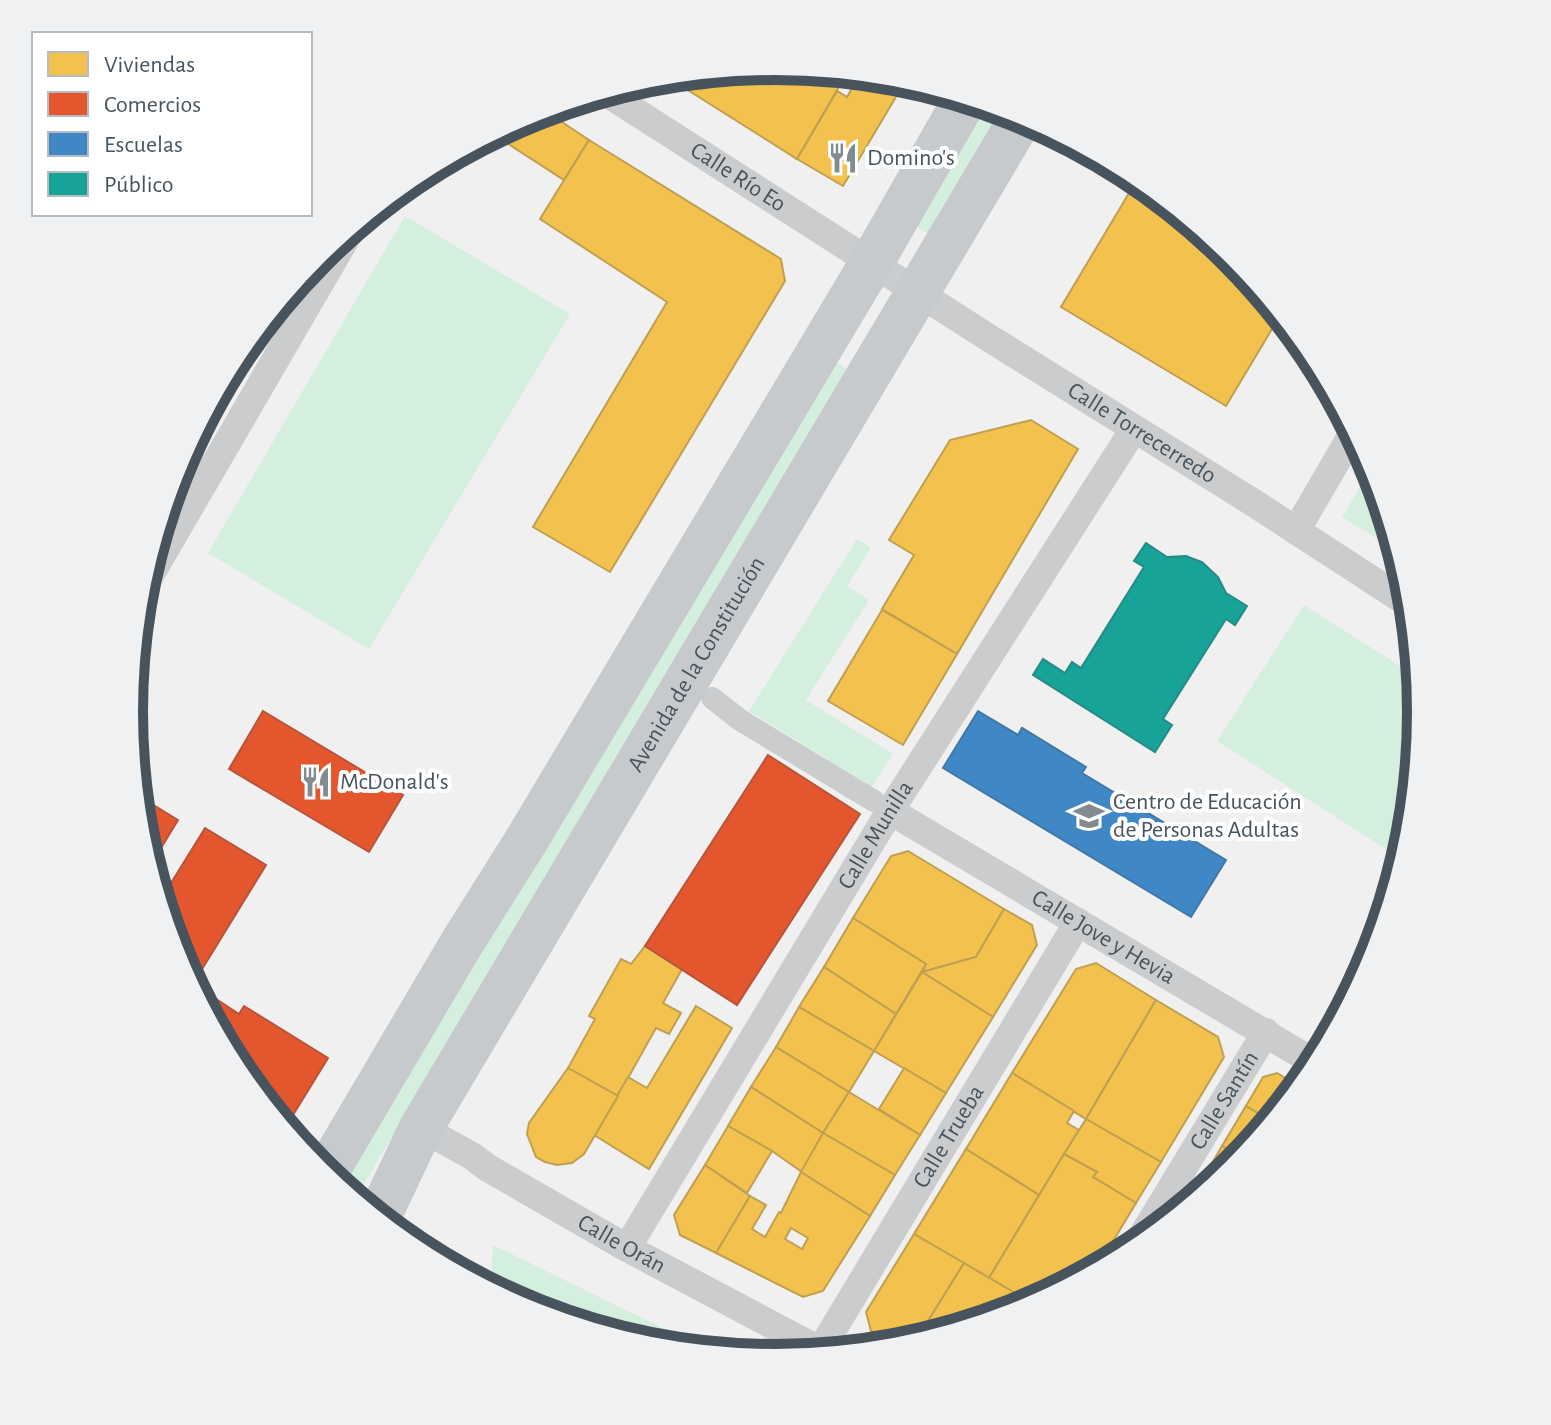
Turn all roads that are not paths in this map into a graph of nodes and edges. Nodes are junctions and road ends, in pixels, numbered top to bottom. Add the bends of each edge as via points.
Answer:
1 (618, 100) edge
2 (960, 108) edge
3 (1016, 127) edge
4 (331, 262) edge
5 (872, 262) junction
6 (917, 291) junction
7 (1134, 429) junction
8 (1347, 442) edge
9 (173, 522) edge
10 (1296, 531) junction
11 (1397, 596) edge
12 (712, 698) dead end
13 (882, 806) junction
14 (1078, 922) junction
15 (1266, 1032) junction
16 (1306, 1057) edge
17 (421, 1128) junction
18 (332, 1164) edge
19 (383, 1208) edge
20 (1151, 1221) edge
21 (406, 1225) edge
22 (627, 1248) junction
23 (828, 1343) edge
24 (808, 1344) edge

1 - 5 street, Calle Río Eo
2 - 5 main road
3 - 6 main road, Avenida de la Constitución
4 - 9 street
5 - 6 street, Calle Torrecerredo
5 - 18 main road
6 - 7 street, Calle Torrecerredo
6 - 17 main road, Avenida de la Constitución
7 - 10 street, Calle Torrecerredo
7 - 13 street, Calle Munilla
8 - 10 street
10 - 11 street, Calle Torrecerredo
12 - 13 street, Calle Jove y Hevia
13 - 14 street, Calle Jove y Hevia
13 - 22 street, Calle Munilla
14 - 15 street, Calle Jove y Hevia
14 - 23 street, Calle Trueba
15 - 16 street, Calle Jove y Hevia
15 - 20 street, Calle Santín
17 - 19 main road, Avenida de la Constitución
17 - 21 main road
17 - 22 street, Calle Orán
22 - 24 street, Calle Orán

